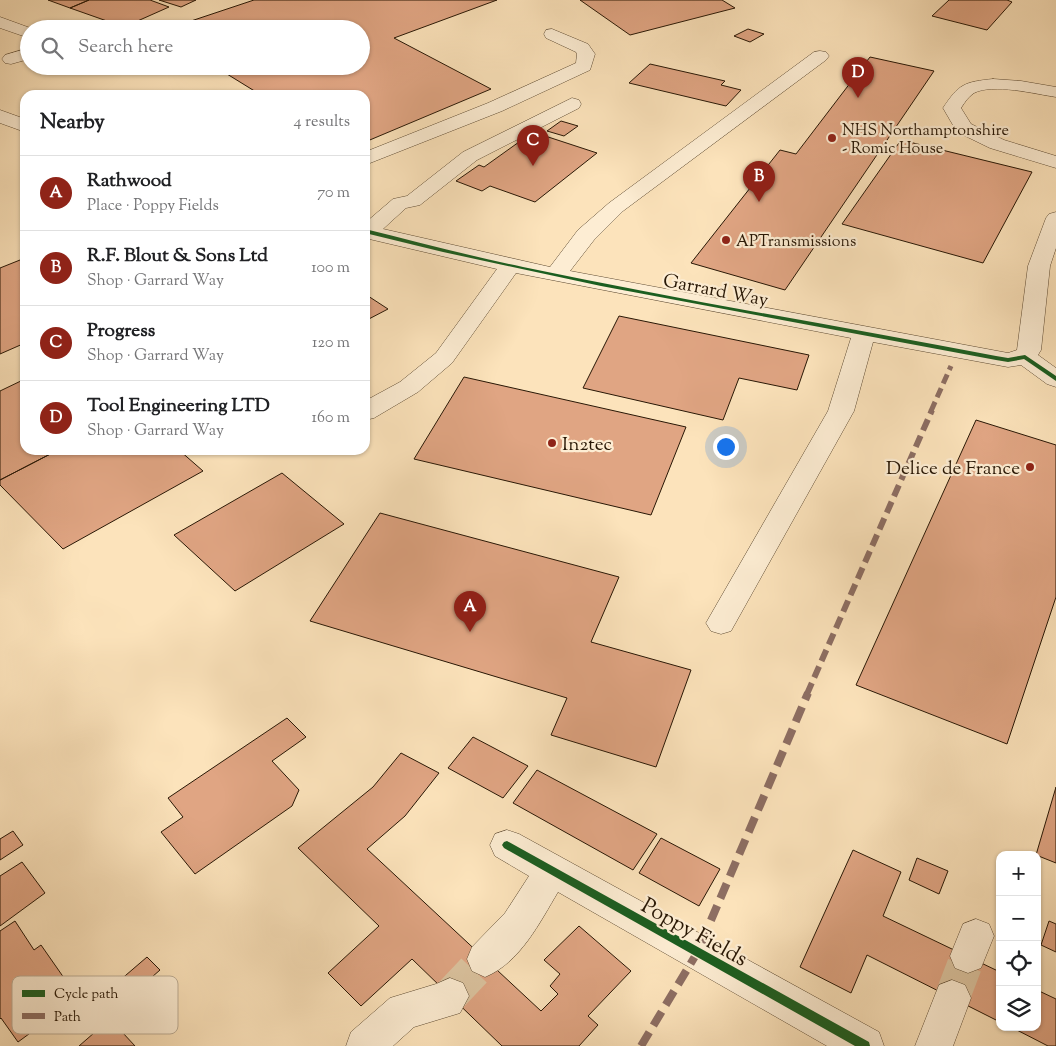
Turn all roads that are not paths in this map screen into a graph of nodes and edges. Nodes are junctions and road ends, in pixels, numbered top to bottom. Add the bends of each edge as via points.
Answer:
1 (0, 22) edge
2 (20, 30) edge
3 (552, 34) dead end
4 (20, 56) edge
5 (820, 56) dead end
6 (11, 59) dead end
7 (1056, 92) edge
8 (572, 104) dead end
9 (0, 116) edge
10 (20, 124) edge
11 (370, 157) edge
12 (1056, 162) edge
13 (1056, 218) edge
14 (370, 229) edge
15 (370, 233) edge
16 (511, 265) junction
17 (556, 274) junction
18 (1046, 286) edge
19 (864, 333) junction
20 (1025, 357) junction
21 (1056, 380) edge
22 (370, 409) edge
23 (720, 623) dead end
24 (507, 845) dead end
25 (552, 871) junction
26 (485, 959) tunnel mouth
27 (450, 996) tunnel mouth
28 (952, 998) tunnel mouth
29 (365, 1046) edge
30 (865, 1046) edge
31 (934, 1046) edge

1 - 2 street
3 - 11 street via 582,48 586,54 584,66 495,107
4 - 6 street
5 - 17 street via 616,207 586,234
7 - 12 street via 985,84 961,93 952,108 964,128 997,144
8 - 14 street via 470,156 413,201 400,203
9 - 10 street
13 - 18 street via 1039,266
15 - 16 street, Garrard Way
16 - 17 street, Garrard Way
16 - 22 street via 444,358 409,387
17 - 19 street, Garrard Way
18 - 20 street
19 - 20 street, Garrard Way via 1002,359
19 - 23 street via 841,411
20 - 21 street
24 - 25 street, Poppy Fields
25 - 26 street via 518,925
25 - 30 street, Poppy Fields
27 - 29 street via 447,1000 403,1011
28 - 31 street

